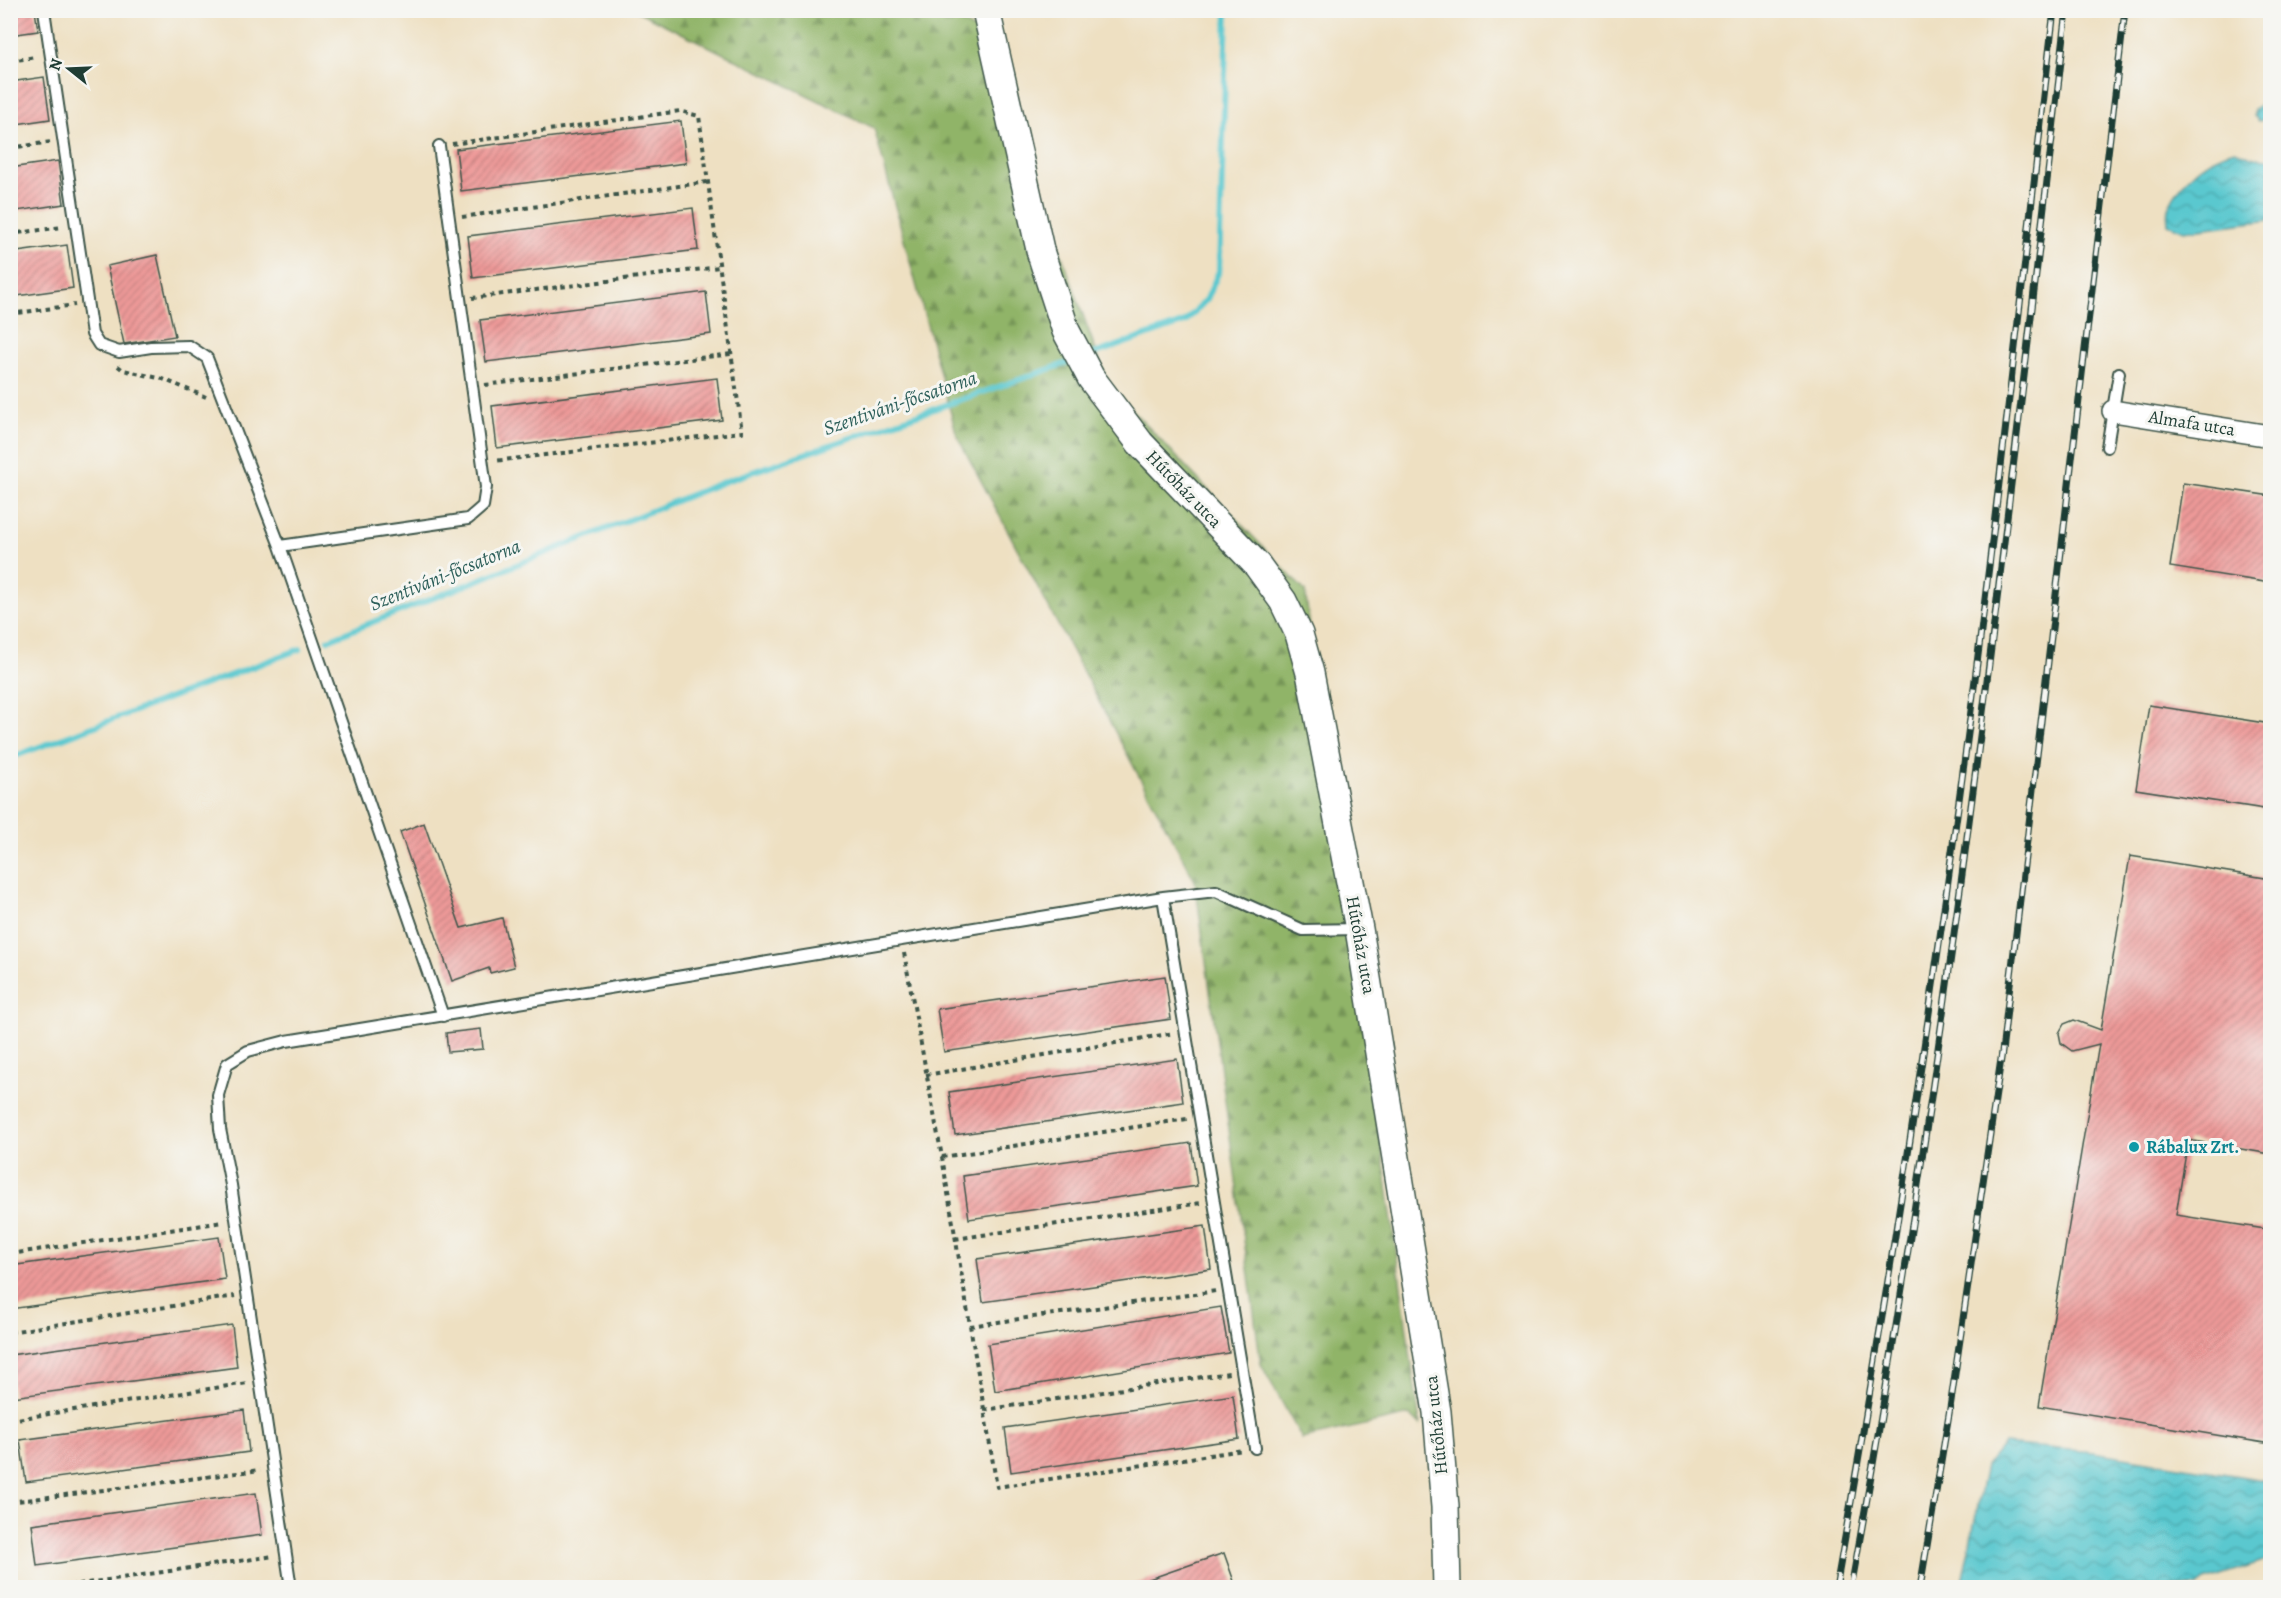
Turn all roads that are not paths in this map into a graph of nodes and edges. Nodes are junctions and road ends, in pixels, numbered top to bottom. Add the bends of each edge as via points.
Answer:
1 (44, 10) edge
2 (986, 10) edge
3 (439, 146) road end
4 (2119, 373) dead end
5 (2113, 411) junction
6 (2271, 436) edge
7 (2107, 447) dead end
8 (280, 546) junction
9 (1163, 897) junction
10 (1359, 929) junction
11 (443, 1016) junction
12 (1255, 1448) road end
13 (291, 1587) edge
14 (1447, 1587) edge

1 - 8 lane via 92,334 99,345 119,352 189,346 207,358
2 - 10 street, Hűtőház utca via 1041,254 1066,331 1091,378 1140,443 1257,565 1283,601 1299,634 1310,673
3 - 8 lane via 483,462 483,506 468,519
4 - 5 lane
5 - 6 street, Almafa utca
5 - 7 lane
8 - 11 lane
9 - 10 lane via 1216,891 1303,930
9 - 11 lane
9 - 12 lane
10 - 14 street, Hűtőház utca via 1437,1412
11 - 13 lane via 286,1041 248,1051 227,1064 218,1095 220,1129

